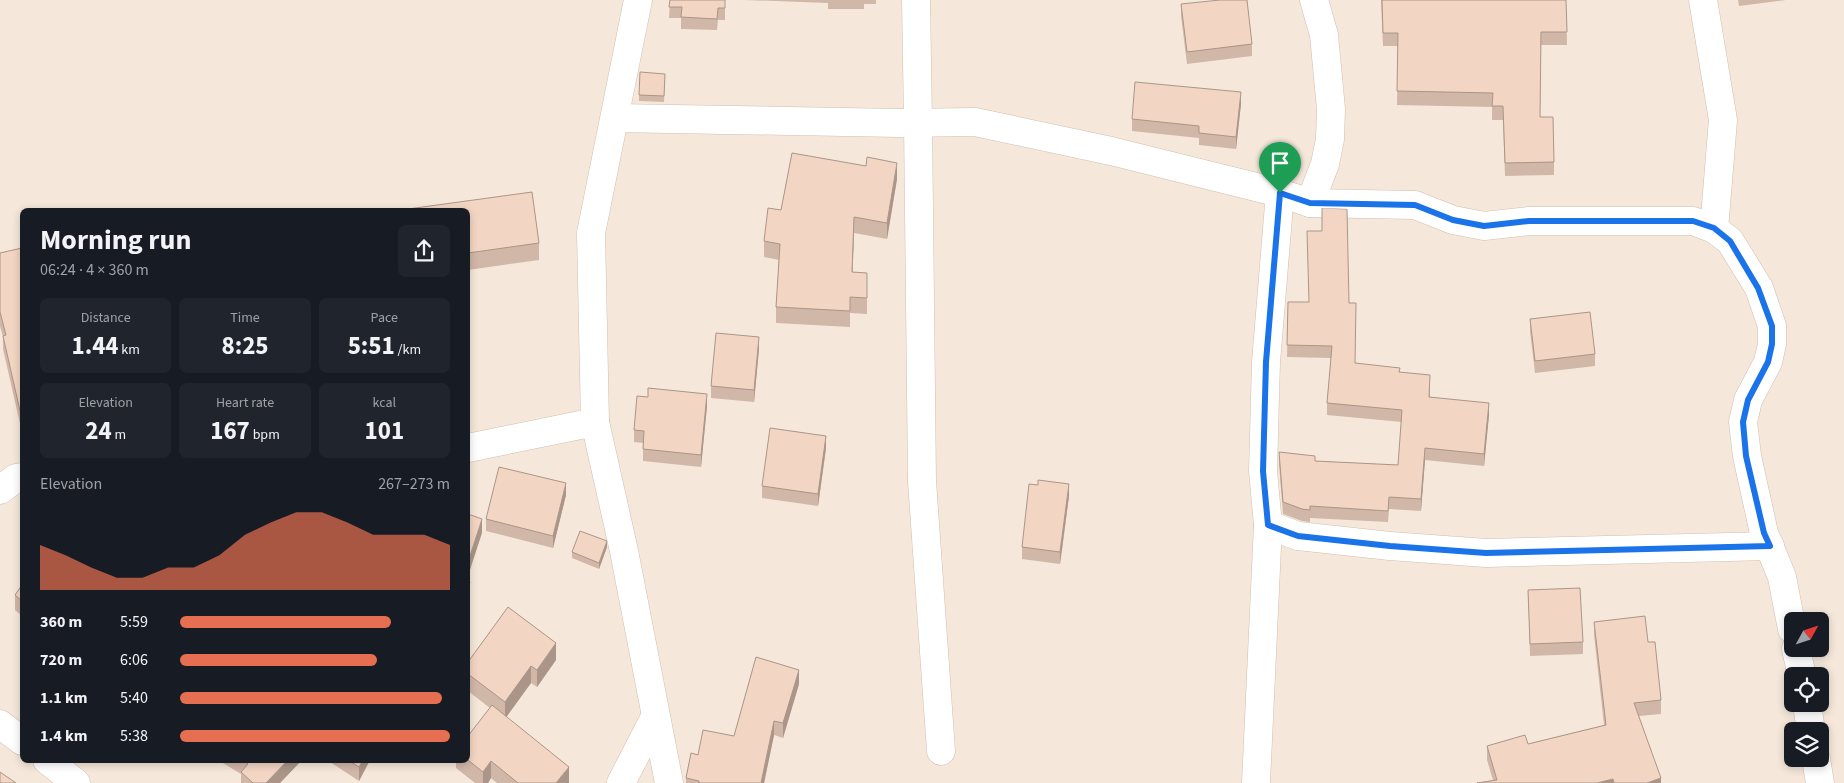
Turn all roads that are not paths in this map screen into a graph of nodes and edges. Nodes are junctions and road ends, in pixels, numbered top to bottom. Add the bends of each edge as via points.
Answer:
1 (638, 0) edge
2 (916, 0) edge
3 (1314, 0) edge
4 (1703, 0) edge
5 (615, 118) junction
6 (918, 122) junction
7 (1280, 193) junction
8 (1310, 203) junction
9 (1714, 228) junction
10 (595, 422) junction
11 (470, 448) edge
12 (20, 477) edge
13 (0, 490) edge
14 (1268, 525) junction
15 (1770, 546) junction
16 (1789, 612) edge
17 (655, 717) junction
18 (0, 724) edge
19 (20, 739) edge
20 (941, 750) dead end
21 (51, 763) edge
22 (1817, 767) edge
23 (76, 783) edge
24 (620, 783) edge
25 (669, 783) edge
26 (1256, 783) edge
27 (1820, 783) edge

1 - 5 street
2 - 6 street
3 - 8 street via 1324,35 1331,109 1325,164
4 - 9 street via 1723,120
5 - 6 street
5 - 10 street via 591,233
6 - 7 street via 975,122 1111,151
6 - 20 street via 922,481
7 - 8 street
7 - 14 street via 1266,362 1263,471
8 - 9 street via 1415,205 1453,220 1484,226 1529,221 1693,221
9 - 15 street via 1730,241 1758,288 1772,326 1768,362 1748,400 1743,422 1746,456
10 - 11 street
10 - 17 street via 624,551
12 - 13 street
14 - 15 street via 1298,536 1486,553
14 - 26 street
15 - 16 street via 1782,577
17 - 24 street
17 - 25 street
18 - 19 street
21 - 23 street
22 - 27 street

